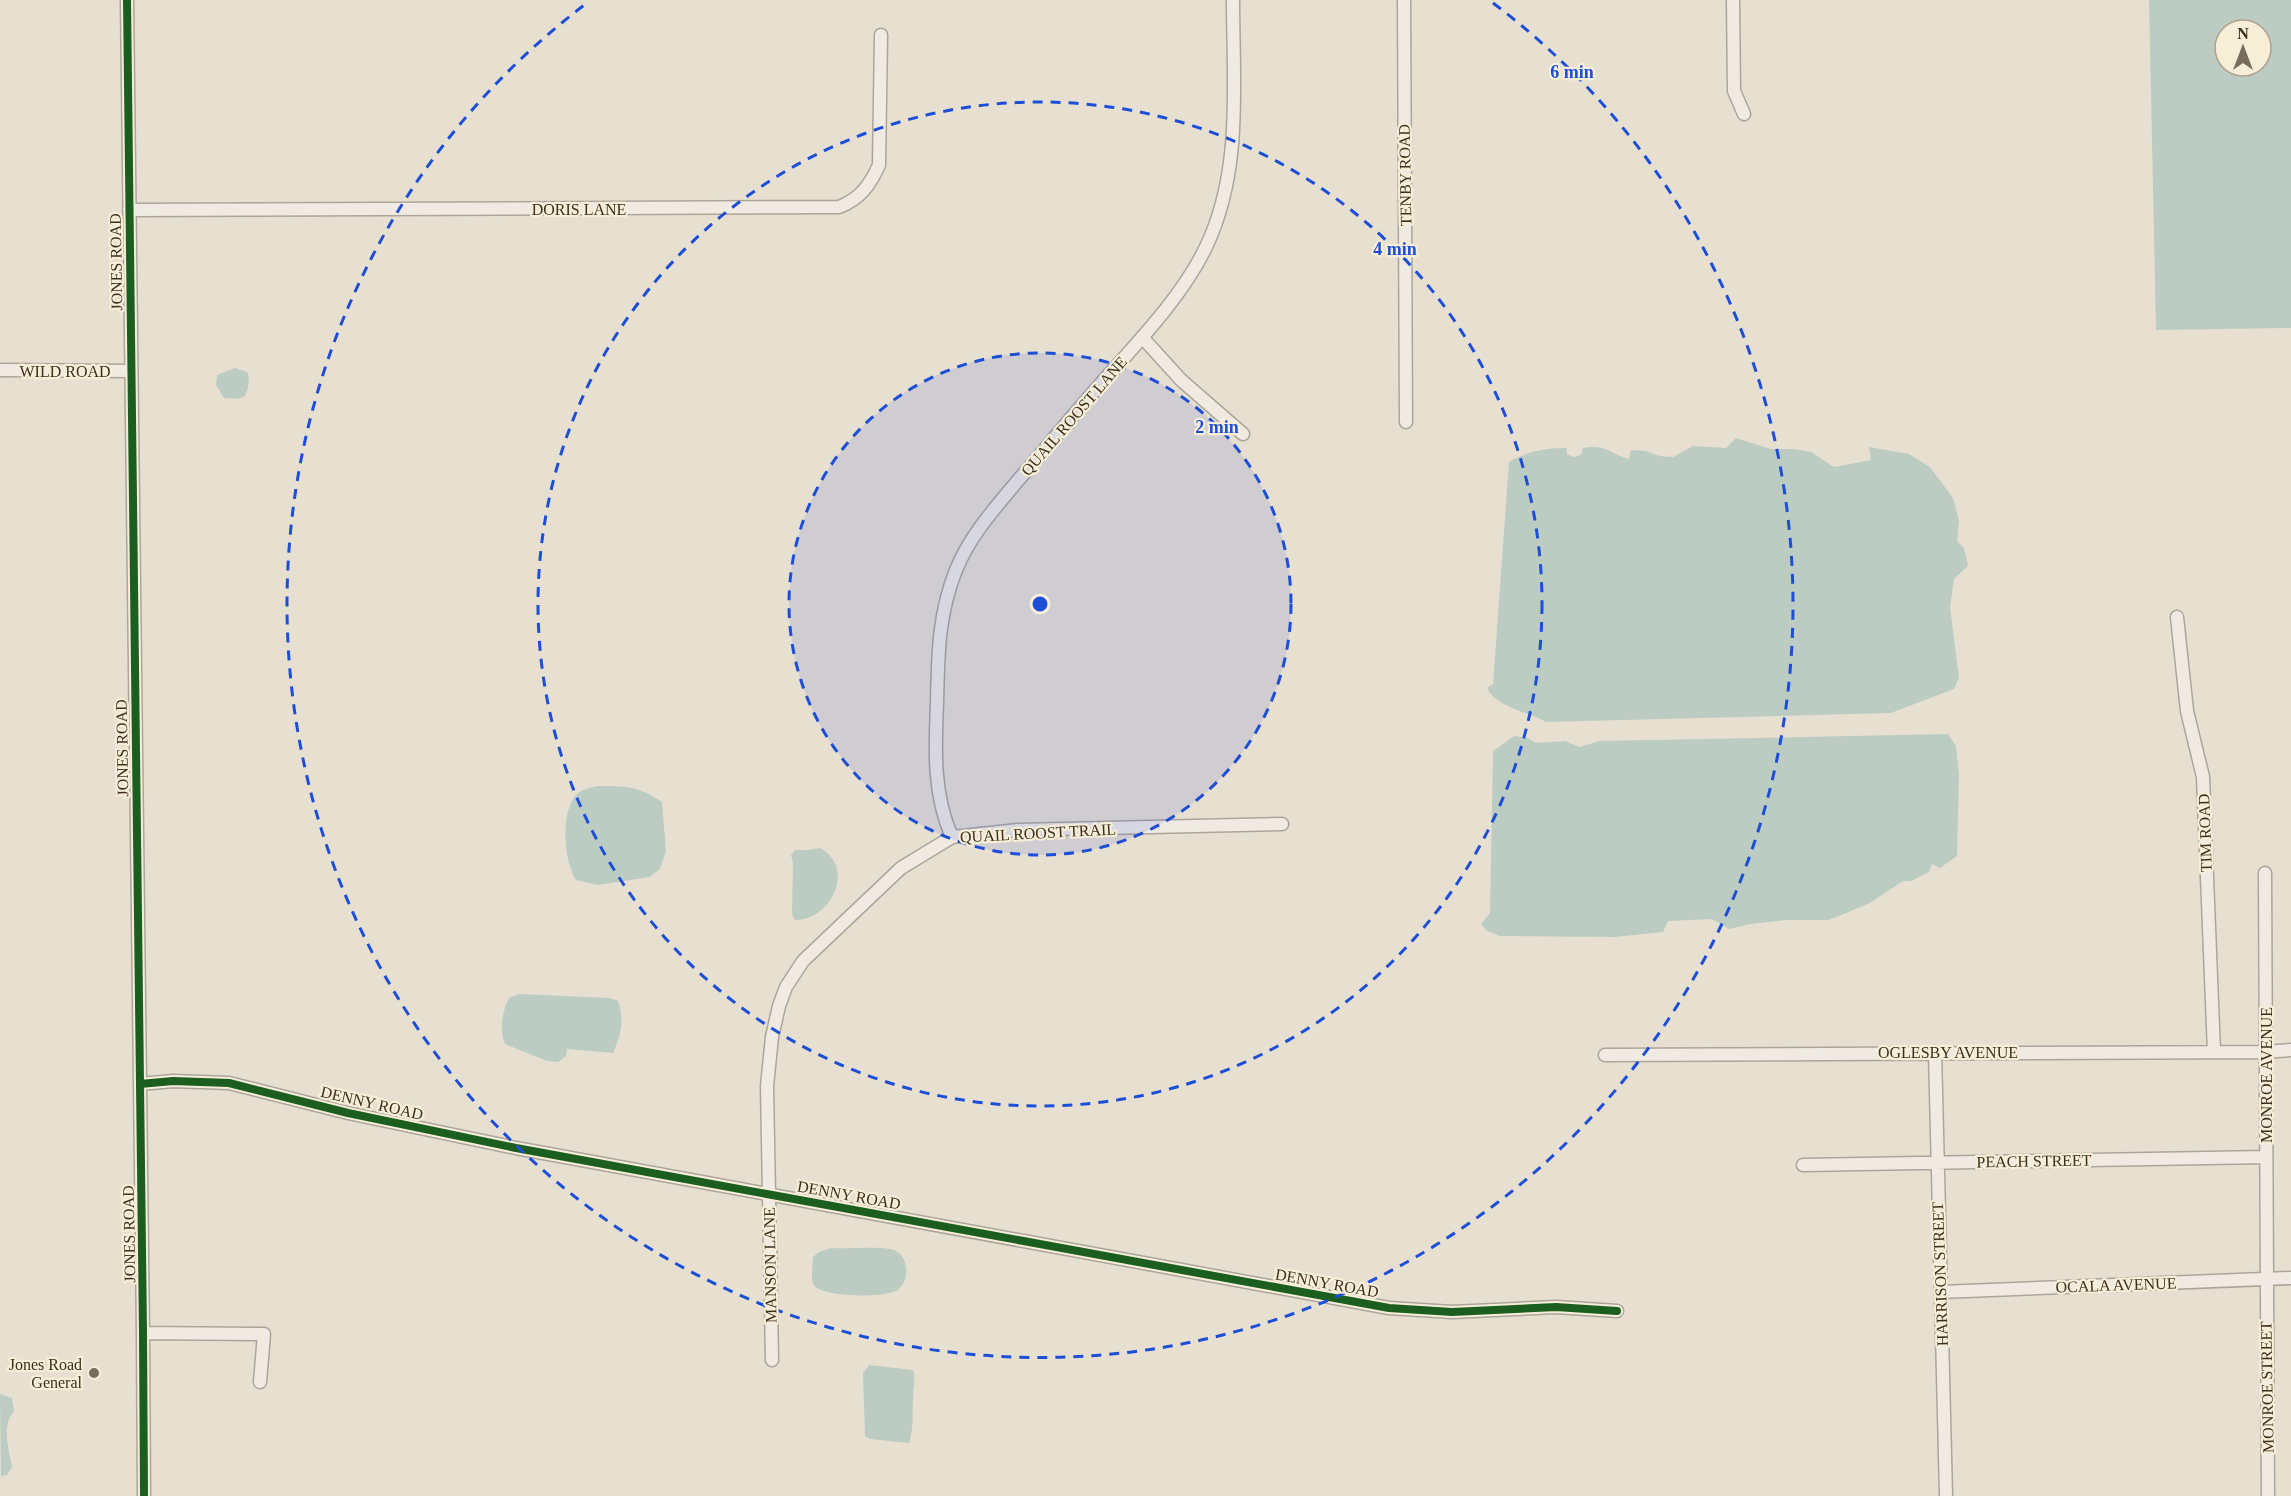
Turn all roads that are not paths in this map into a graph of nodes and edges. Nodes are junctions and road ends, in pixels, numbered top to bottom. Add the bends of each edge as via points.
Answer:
1 (127, 0) edge
2 (1233, 0) edge
3 (1404, 0) edge
4 (1733, 0) edge
5 (881, 35) dead end
6 (1744, 114) dead end
7 (129, 210) junction
8 (1142, 338) junction
9 (0, 370) edge
10 (130, 371) junction
11 (1406, 422) dead end
12 (1243, 434) dead end
13 (2177, 617) dead end
14 (1282, 824) dead end
15 (952, 837) junction
16 (2265, 873) dead end
17 (2291, 1050) edge
18 (1935, 1052) junction
19 (2214, 1052) junction
20 (2265, 1052) junction
21 (1605, 1054) dead end
22 (140, 1084) junction
23 (769, 1133) joint
24 (2266, 1157) junction
25 (1937, 1164) junction
26 (1803, 1166) dead end
27 (768, 1194) junction
28 (2266, 1278) junction
29 (2291, 1278) edge
30 (1941, 1292) junction
31 (1617, 1311) dead end
32 (143, 1333) junction
33 (772, 1360) dead end
34 (260, 1382) dead end
35 (144, 1496) edge
36 (1946, 1496) edge
37 (2268, 1496) edge

1 - 7 street, JONES ROAD
2 - 8 street, QUAIL ROOST LANE via 1233,144 1226,192 1196,266
3 - 11 street, TENBY ROAD
4 - 6 street via 1734,91
5 - 7 street, DORIS LANE via 879,165 861,195 838,207
7 - 10 street, JONES ROAD
8 - 12 street via 1181,380
8 - 15 street, QUAIL ROOST LANE via 979,527 957,568 938,637 936,721 939,801
9 - 10 street, WILD ROAD
10 - 22 street, JONES ROAD
13 - 19 street, TIM ROAD via 2187,711 2203,777
14 - 15 street, QUAIL ROOST TRAIL via 1018,830
15 - 23 street, QUAIL ROOST TRAIL via 901,868 803,961 786,987 771,1039
16 - 20 street, MONROE AVENUE
17 - 20 street, OGLESBY AVENUE
18 - 19 street, OGLESBY AVENUE
18 - 21 street, OGLESBY AVENUE
18 - 25 street, HARRISON STREET
19 - 20 street, OGLESBY AVENUE
20 - 24 street, MONROE AVENUE
22 - 27 street, DENNY ROAD via 229,1083 443,1133
22 - 32 street, JONES ROAD
23 - 27 street, MANSON LANE
24 - 25 street, PEACH STREET
24 - 28 street, MONROE AVENUE
25 - 26 street, PEACH STREET
25 - 30 street, HARRISON STREET
27 - 31 street, DENNY ROAD via 1389,1308 1452,1312 1556,1307
27 - 33 street, MANSON LANE
28 - 29 street, OCALA AVENUE
28 - 30 street, OCALA AVENUE
28 - 37 street, MONROE STREET
30 - 36 street, HARRISON STREET
32 - 34 street via 264,1334
32 - 35 street, JONES ROAD

